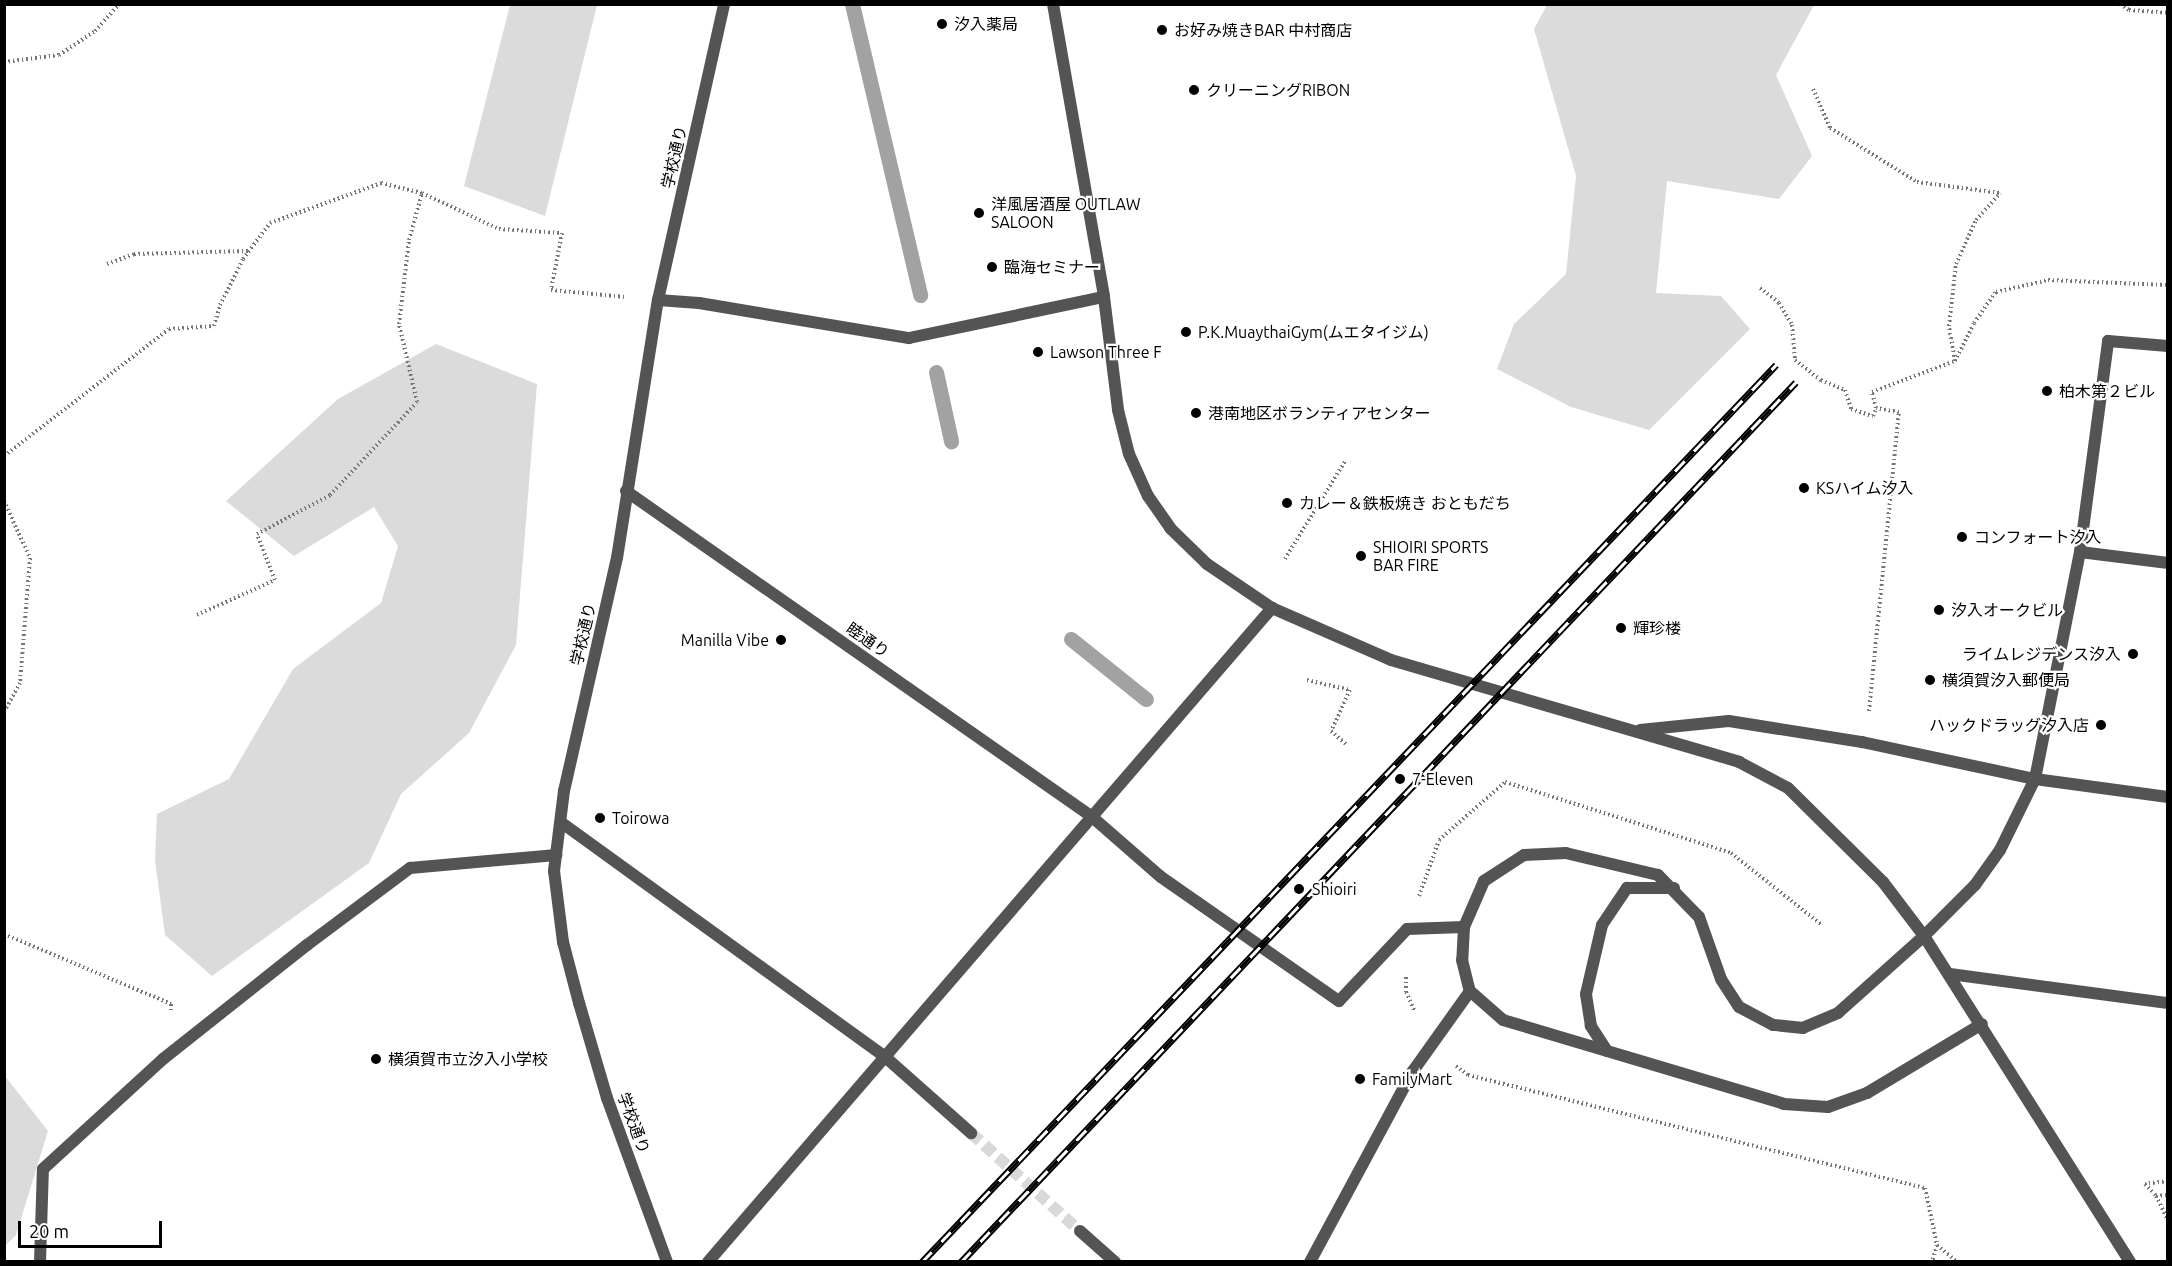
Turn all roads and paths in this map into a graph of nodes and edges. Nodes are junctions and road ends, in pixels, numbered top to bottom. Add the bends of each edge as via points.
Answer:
1 (119, 4) edge
2 (724, 4) edge
3 (1053, 4) edge
4 (2120, 4) edge
5 (2168, 13) edge
6 (4, 62) edge
7 (1813, 88) dead end
8 (422, 193) junction
9 (249, 251) junction
10 (107, 264) dead end
11 (2168, 285) edge
12 (1760, 288) dead end
13 (1104, 297) junction
14 (658, 300) junction
15 (2168, 346) edge
16 (1955, 362) junction
17 (1876, 408) junction
18 (4, 456) edge
19 (1345, 461) dead end
20 (626, 490) junction
21 (4, 501) edge
22 (2080, 552) junction
23 (1285, 559) dead end
24 (2168, 563) edge
25 (1272, 608) junction
26 (197, 615) dead end
27 (1307, 680) dead end
28 (4, 712) edge
29 (1633, 730) junction
30 (1862, 742) junction
31 (1346, 744) dead end
32 (2035, 779) junction
33 (2168, 796) edge
34 (1091, 816) junction
35 (562, 823) junction
36 (556, 855) junction
37 (1674, 888) junction
38 (1464, 927) junction
39 (4, 934) edge
40 (1924, 936) junction
41 (1950, 974) junction
42 (1470, 991) junction
43 (2168, 1003) edge
44 (171, 1004) dead end
45 (1982, 1024) junction
46 (1607, 1051) junction
47 (883, 1055) junction
48 (971, 1133) tunnel mouth
49 (2168, 1181) edge
50 (2168, 1195) edge
51 (2156, 1197) junction
52 (2168, 1221) edge
53 (1080, 1231) tunnel mouth
54 (1937, 1245) dead end
55 (40, 1262) edge
56 (667, 1262) edge
57 (708, 1262) edge
58 (1114, 1262) edge
59 (1310, 1262) edge
60 (1957, 1262) edge
61 (2130, 1262) edge

1 - 6 path via 95,31 59,55
2 - 14 street, 学校通り
3 - 13 street
4 - 5 path via 2129,10
7 - 16 path via 1830,128 1917,182 2000,193 1977,220 1956,264 1950,326
8 - 9 path via 381,183 270,223
8 - 14 path via 499,229 562,233 551,290
8 - 26 path via 409,240 399,324 417,402 330,495 257,534 275,580
9 - 10 path via 134,254
9 - 18 path via 220,305 214,326 169,329
11 - 16 path via 2048,280 1996,292 1974,323
12 - 17 path via 1779,303 1792,325 1796,360 1821,380 1845,390 1851,409 1873,416
13 - 14 street via 909,338 699,303
13 - 25 street via 1118,411 1129,454 1148,496 1170,528 1207,564
14 - 20 street, 学校通り
15 - 22 street via 2108,341
16 - 17 path via 1872,392
17 - 30 path via 1899,412 1868,721
19 - 23 path
20 - 34 street, 睦通り
20 - 35 street, 学校通り via 617,558 564,791
21 - 28 path via 30,558 20,683
22 - 24 street
22 - 32 street
25 - 29 street via 1391,660
25 - 34 street
27 - 31 path via 1350,690 1331,730
29 - 30 street via 1729,721
29 - 40 street via 1739,762 1788,788 1883,882
30 - 32 street
32 - 33 street
32 - 40 street via 2000,850 1975,885
34 - 38 street, 睦通り via 1161,877 1339,1000 1407,929
34 - 47 street
35 - 36 street, 学校通り
35 - 47 street
36 - 55 street via 410,868 298,952 164,1059 43,1169
36 - 56 street, 学校通り via 563,942 579,1004 607,1098
37 - 38 street via 1658,875 1566,853 1524,855 1484,881
37 - 40 street via 1699,917 1720,979 1739,1007 1773,1025 1803,1028 1838,1013
37 - 46 street via 1627,888 1602,925 1586,994 1591,1026
38 - 42 street via 1462,960
39 - 44 path
40 - 41 street
41 - 43 street
41 - 45 street
42 - 46 street via 1503,1020
42 - 59 street via 1413,1071
45 - 46 street via 1867,1093 1828,1107 1784,1104
45 - 61 street
47 - 48 street
47 - 57 street
49 - 51 path via 2145,1184
50 - 51 path
51 - 52 path
53 - 58 street
54 - 60 path

